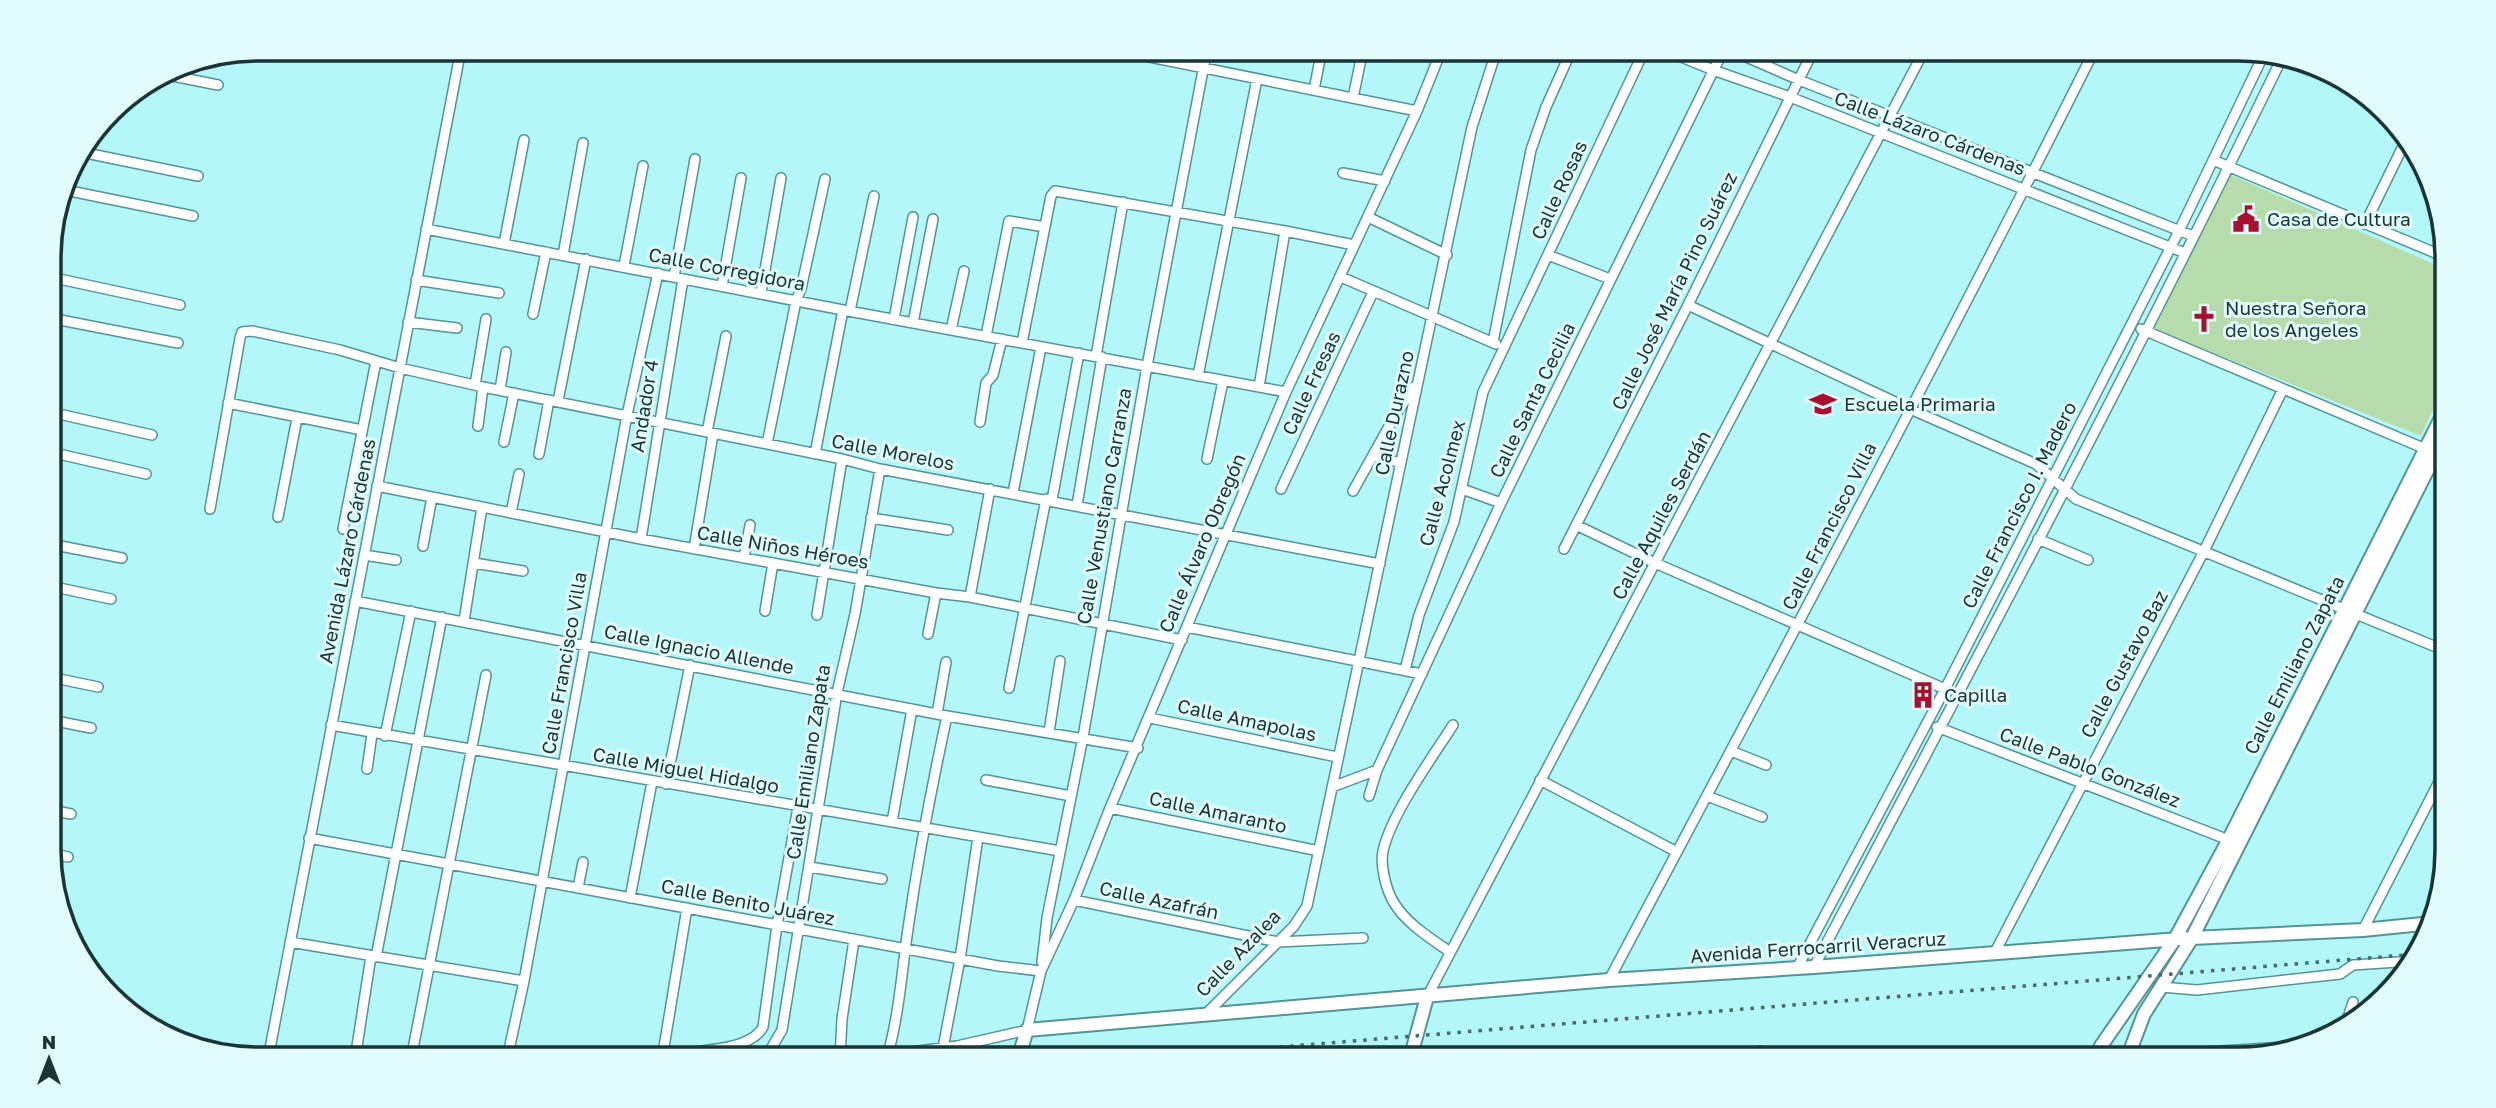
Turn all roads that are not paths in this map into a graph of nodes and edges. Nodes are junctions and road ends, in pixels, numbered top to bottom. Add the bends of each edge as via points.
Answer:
1 (459, 61) edge
2 (1171, 61) edge
3 (1205, 61) edge
4 (1320, 61) edge
5 (1361, 61) edge
6 (1437, 61) edge
7 (1493, 61) edge
8 (1567, 61) edge
9 (1639, 61) edge
10 (1691, 61) edge
11 (1719, 61) edge
12 (1754, 61) edge
13 (1808, 61) edge
14 (1918, 61) edge
15 (2089, 61) edge
16 (2260, 63) edge
17 (2278, 66) edge
18 (1203, 69) junction
19 (1713, 70) junction
20 (180, 77) edge
21 (1257, 79) junction
22 (1799, 80) junction
23 (218, 85) dead end
24 (1314, 90) junction
25 (1790, 97) junction
26 (1353, 98) junction
27 (1418, 111) junction
28 (1888, 116) junction
29 (1879, 132) junction
30 (524, 141) dead end
31 (583, 143) dead end
32 (2401, 150) edge
33 (92, 154) edge
34 (695, 159) dead end
35 (2213, 160) junction
36 (643, 166) dead end
37 (2229, 167) junction
38 (1343, 173) dead end
39 (2033, 173) junction
40 (198, 176) dead end
41 (741, 178) dead end
42 (781, 178) dead end
43 (825, 179) dead end
44 (1385, 181) junction
45 (2025, 189) junction
46 (73, 192) edge
47 (874, 196) dead end
48 (1123, 202) junction
49 (1177, 212) junction
50 (193, 216) dead end
51 (913, 217) dead end
52 (1368, 217) junction
53 (933, 219) dead end
54 (1228, 222) junction
55 (2365, 224) junction
56 (1045, 227) junction
57 (426, 229) junction
58 (1285, 231) junction
59 (2179, 231) junction
60 (2193, 236) junction
61 (504, 244) junction
62 (1354, 245) junction
63 (2171, 247) junction
64 (546, 252) junction
65 (2185, 253) junction
66 (2435, 253) edge
67 (1447, 254) junction
68 (563, 255) junction
69 (1548, 255) junction
70 (586, 259) junction
71 (624, 266) junction
72 (964, 271) dead end
73 (658, 273) junction
74 (1340, 277) junction
75 (678, 278) junction
76 (1610, 279) junction
77 (62, 280) edge
78 (416, 280) junction
79 (722, 286) junction
80 (1373, 292) junction
81 (499, 293) dead end
82 (761, 293) junction
83 (796, 300) junction
84 (180, 305) dead end
85 (1688, 305) junction
86 (846, 311) junction
87 (533, 314) dead end
88 (1432, 318) junction
89 (486, 319) dead end
90 (894, 319) junction
91 (62, 320) edge
92 (408, 322) junction
93 (913, 323) junction
94 (2131, 325) junction
95 (457, 328) dead end
96 (951, 330) junction
97 (2144, 331) junction
98 (726, 335) dead end
99 (986, 336) junction
100 (1002, 339) junction
101 (1493, 342) junction
102 (178, 343) dead end
103 (1022, 343) junction
104 (1772, 343) junction
105 (1041, 347) junction
106 (1504, 347) junction
107 (506, 352) dead end
108 (1079, 353) junction
109 (1099, 357) junction
110 (376, 361) junction
111 (1147, 366) junction
112 (400, 368) junction
113 (1198, 376) junction
114 (1223, 381) junction
115 (1417, 383) junction
116 (479, 386) junction
117 (1259, 387) junction
118 (2283, 389) junction
119 (500, 390) junction
120 (1286, 392) junction
121 (514, 393) junction
122 (554, 401) junction
123 (228, 403) junction
124 (1910, 409) junction
125 (62, 415) edge
126 (627, 415) junction
127 (297, 418) junction
128 (658, 422) junction
129 (980, 422) dead end
130 (478, 426) dead end
131 (362, 430) junction
132 (710, 433) junction
133 (152, 435) dead end
134 (2435, 440) edge
135 (505, 442) dead end
136 (767, 444) junction
137 (2435, 446) edge
138 (2431, 451) junction
139 (539, 454) dead end
140 (815, 454) junction
141 (62, 455) edge
142 (1373, 456) junction
143 (842, 459) junction
144 (1207, 459) dead end
145 (1401, 463) junction
146 (880, 469) junction
147 (146, 474) dead end
148 (519, 474) dead end
149 (2052, 476) junction
150 (377, 486) junction
151 (990, 489) junction
152 (1281, 489) dead end
153 (1462, 489) junction
154 (2063, 489) junction
155 (1353, 491) dead end
156 (1013, 493) junction
157 (432, 497) junction
158 (1049, 500) junction
159 (1501, 503) junction
160 (1077, 505) junction
161 (482, 508) junction
162 (210, 509) dead end
163 (511, 513) junction
164 (1123, 514) junction
165 (278, 517) dead end
166 (871, 518) junction
167 (750, 525) dead end
168 (1576, 525) junction
169 (343, 529) dead end
170 (948, 530) dead end
171 (606, 531) junction
172 (1227, 535) junction
173 (641, 539) junction
174 (2038, 539) junction
175 (62, 546) edge
176 (423, 546) dead end
177 (694, 549) junction
178 (1564, 549) dead end
179 (2203, 551) junction
180 (364, 555) junction
181 (122, 558) dead end
182 (744, 558) junction
183 (396, 560) dead end
184 (2088, 560) dead end
185 (474, 563) junction
186 (773, 563) junction
187 (1380, 564) junction
188 (1655, 564) junction
189 (523, 571) dead end
190 (824, 572) junction
191 (860, 578) junction
192 (61, 588) edge
193 (936, 593) junction
194 (970, 597) junction
195 (111, 599) dead end
196 (355, 601) junction
197 (1024, 608) junction
198 (411, 611) junction
199 (765, 611) dead end
200 (2349, 611) junction
201 (817, 615) dead end
202 (442, 617) junction
203 (464, 621) junction
204 (1101, 624) junction
205 (1798, 625) junction
206 (1187, 627) junction
207 (928, 634) dead end
208 (1182, 640) junction
209 (586, 645) junction
210 (2435, 646) edge
211 (1060, 661) dead end
212 (1357, 661) junction
213 (946, 662) dead end
214 (690, 665) junction
215 (1405, 670) junction
216 (1422, 674) junction
217 (486, 675) dead end
218 (61, 679) edge
219 (98, 687) dead end
220 (1009, 688) dead end
221 (1945, 689) junction
222 (837, 693) junction
223 (912, 709) junction
224 (942, 715) junction
225 (1150, 718) junction
226 (61, 722) edge
227 (1927, 724) junction
228 (331, 725) junction
229 (1453, 725) dead end
230 (91, 728) dead end
231 (1940, 728) junction
232 (1049, 732) junction
233 (372, 734) junction
234 (385, 736) junction
235 (1083, 737) junction
236 (417, 742) junction
237 (1138, 748) junction
238 (471, 751) junction
239 (1731, 751) junction
240 (1337, 757) junction
241 (1766, 765) dead end
242 (563, 767) junction
243 (367, 769) dead end
244 (1377, 770) junction
245 (986, 780) dead end
246 (1539, 780) junction
247 (652, 782) junction
248 (2082, 782) junction
249 (666, 784) junction
250 (1332, 787) junction
251 (2435, 789) edge
252 (1071, 796) junction
253 (1369, 796) dead end
254 (1707, 796) junction
255 (798, 807) junction
256 (1110, 808) junction
257 (818, 810) junction
258 (61, 812) edge
259 (71, 814) dead end
260 (1762, 817) dead end
261 (892, 822) junction
262 (923, 827) junction
263 (978, 837) junction
264 (309, 838) junction
265 (2234, 841) junction
266 (1059, 851) junction
267 (1319, 851) junction
268 (1677, 852) junction
269 (396, 854) junction
270 (61, 855) edge
271 (68, 857) dead end
272 (583, 862) dead end
273 (450, 864) junction
274 (810, 867) junction
275 (882, 879) dead end
276 (541, 881) junction
277 (578, 888) junction
278 (630, 898) junction
279 (1074, 900) junction
280 (687, 908) junction
281 (2420, 924) edge
282 (777, 925) junction
283 (799, 930) junction
284 (2363, 930) junction
285 (1363, 938) dead end
286 (2192, 938) junction
287 (2175, 939) junction
288 (853, 940) junction
289 (1278, 942) junction
290 (290, 943) junction
291 (905, 949) junction
292 (1450, 952) junction
293 (1994, 954) junction
294 (374, 956) junction
295 (960, 959) junction
296 (2399, 962) edge
297 (429, 965) junction
298 (1814, 967) junction
299 (1797, 968) junction
300 (1041, 971) junction
301 (1609, 980) junction
302 (524, 981) junction
303 (2161, 987) junction
304 (1427, 997) junction
305 (2353, 1002) dead end
306 (2128, 1007) junction
307 (2350, 1012) edge
308 (1206, 1014) junction
309 (2144, 1014) junction
310 (1027, 1030) junction
311 (1413, 1046) edge
312 (2101, 1046) edge
313 (2132, 1046) edge
314 (270, 1047) edge
315 (357, 1047) edge
316 (413, 1047) edge
317 (510, 1047) edge
318 (664, 1047) edge
319 (726, 1047) edge
320 (772, 1047) edge
321 (841, 1047) edge
322 (890, 1047) edge
323 (943, 1047) edge
324 (949, 1047) edge
325 (1022, 1047) edge

1 - 57 street, Avenida Lázaro Cárdenas
2 - 18 street
3 - 18 street, Calle Venustiano Carranza
4 - 24 street
5 - 26 street
6 - 27 street, Calle Álvaro Obregón
7 - 67 street, Calle Durazno via 1472,127
8 - 101 street via 1531,150
9 - 69 street, Calle Rosas
10 - 19 street, Calle Lázaro Cárdenas
11 - 19 street, Calle Santa Cecilia
12 - 22 street, Calle Lázaro Cárdenas
13 - 22 street, Calle José María Pino Suárez
14 - 28 street, Calle Aquiles Serdán
15 - 39 street, Calle Francisco Villa
16 - 35 street, Calle Francisco I. Madero
17 - 37 street, Calle Francisco I. Madero
18 - 21 street
18 - 49 street, Calle Venustiano Carranza
19 - 25 street, Calle Lázaro Cárdenas
19 - 76 street, Calle Santa Cecilia
20 - 23 street
21 - 24 street
21 - 54 street
22 - 25 street, Calle José María Pino Suárez
22 - 28 street, Calle Lázaro Cárdenas
24 - 26 street
25 - 29 street, Calle Lázaro Cárdenas
25 - 85 street, Calle José María Pino Suárez
26 - 27 street
27 - 44 street, Calle Álvaro Obregón
28 - 29 street, Calle Aquiles Serdán
28 - 39 street, Calle Lázaro Cárdenas
29 - 45 street, Calle Lázaro Cárdenas
29 - 104 street, Calle Aquiles Serdán
30 - 61 street
31 - 68 street
32 - 55 street
33 - 40 street
34 - 75 street, Andador 4
35 - 37 street
35 - 59 street, Calle Francisco I. Madero
36 - 71 street
37 - 55 street
37 - 60 street, Calle Francisco I. Madero
38 - 44 street
39 - 45 street, Calle Francisco Villa
39 - 59 street, Calle Lázaro Cárdenas
41 - 79 street
42 - 82 street
43 - 83 street
44 - 52 street, Calle Álvaro Obregón
45 - 63 street, Calle Lázaro Cárdenas
45 - 124 street, Calle Francisco Villa
46 - 50 street
47 - 86 street
48 - 49 street
48 - 56 street via 1055,191
48 - 109 street
49 - 54 street
49 - 111 street, Calle Venustiano Carranza
51 - 90 street
52 - 62 street, Calle Álvaro Obregón
52 - 67 street
53 - 93 street
54 - 58 street
54 - 113 street
55 - 66 street
56 - 99 street via 1009,222
56 - 103 street
57 - 61 street, Calle Corregidora
57 - 78 street, Avenida Lázaro Cárdenas
58 - 62 street
58 - 117 street
59 - 60 street, Calle Lázaro Cárdenas
59 - 63 street, Calle Francisco I. Madero
60 - 65 street, Calle Francisco I. Madero
61 - 64 street, Calle Corregidora
62 - 74 street, Calle Álvaro Obregón
63 - 65 street, Calle Lázaro Cárdenas
63 - 94 street, Calle Francisco I. Madero
64 - 68 street, Calle Corregidora
64 - 87 street
65 - 97 street, Calle Francisco I. Madero
67 - 88 street, Calle Durazno
68 - 70 street, Calle Corregidora
69 - 76 street
69 - 106 street, Calle Rosas
70 - 71 street, Calle Corregidora
70 - 122 street
71 - 73 street, Calle Corregidora
72 - 96 street
73 - 75 street, Calle Corregidora
73 - 126 street, Calle Francisco Villa
74 - 80 street
74 - 120 street, Calle Álvaro Obregón
75 - 79 street, Calle Corregidora
75 - 128 street, Andador 4
76 - 159 street, Calle Santa Cecilia
77 - 84 street
78 - 81 street
78 - 92 street, Avenida Lázaro Cárdenas
79 - 82 street, Calle Corregidora
80 - 88 street
80 - 152 street, Calle Fresas
82 - 83 street, Calle Corregidora
83 - 86 street, Calle Corregidora
83 - 136 street
85 - 104 street
85 - 168 street, Calle José María Pino Suárez
86 - 90 street, Calle Corregidora
86 - 140 street
88 - 101 street
88 - 115 street, Calle Durazno
89 - 116 street
90 - 93 street, Calle Corregidora
91 - 102 street
92 - 95 street
92 - 112 street, Avenida Lázaro Cárdenas
93 - 96 street, Calle Corregidora
94 - 97 street
94 - 149 street, Calle Francisco I. Madero
96 - 99 street, Calle Corregidora
97 - 118 street
97 - 154 street, Calle Francisco I. Madero
98 - 132 street
99 - 100 street, Calle Corregidora
100 - 103 street, Calle Corregidora
100 - 129 street via 993,375 986,383
101 - 106 street
103 - 105 street, Calle Corregidora
104 - 124 street
104 - 188 street, Calle Aquiles Serdán
105 - 108 street, Calle Corregidora
105 - 156 street
106 - 153 street, Calle Acolmex via 1483,392
107 - 119 street
108 - 109 street, Calle Corregidora
108 - 158 street
109 - 111 street, Calle Corregidora
109 - 160 street
110 - 112 street, Calle Morelos
110 - 123 street, Calle Morelos via 243,332
110 - 131 street
111 - 113 street, Calle Corregidora
111 - 164 street, Calle Venustiano Carranza
112 - 116 street, Calle Morelos
112 - 150 street, Avenida Lázaro Cárdenas
113 - 114 street, Calle Corregidora
114 - 117 street, Calle Corregidora
114 - 144 street
115 - 142 street
115 - 145 street, Calle Durazno
116 - 119 street, Calle Morelos
116 - 130 street
117 - 120 street, Calle Corregidora
118 - 138 street
118 - 179 street, Calle Gustavo Baz
119 - 121 street, Calle Morelos
120 - 172 street, Calle Álvaro Obregón
121 - 122 street, Calle Morelos
121 - 135 street
122 - 126 street, Calle Morelos
122 - 139 street
123 - 127 street
123 - 162 street
124 - 149 street via 2036,464
124 - 205 street, Calle Francisco Villa
125 - 133 street
126 - 128 street, Calle Morelos
126 - 171 street, Calle Francisco Villa
127 - 131 street
127 - 165 street
128 - 132 street, Calle Morelos
128 - 173 street, Andador 4
131 - 169 street
132 - 136 street, Calle Morelos
132 - 177 street
134 - 138 street, Calle Emiliano Zapata
136 - 140 street, Calle Morelos
137 - 138 street, Calle Emiliano Zapata
138 - 200 street, Calle Emiliano Zapata
140 - 143 street, Calle Morelos
141 - 147 street
142 - 145 street
142 - 155 street
143 - 146 street, Calle Morelos
143 - 190 street
145 - 187 street, Calle Durazno
146 - 151 street, Calle Morelos
146 - 166 street, Calle Emiliano Zapata
148 - 163 street
149 - 154 street
149 - 221 street, Calle Francisco I. Madero
150 - 157 street, Calle Niños Héroes
150 - 180 street, Avenida Lázaro Cárdenas
151 - 156 street, Calle Morelos
151 - 194 street
153 - 159 street
153 - 215 street, Calle Acolmex
154 - 174 street, Calle Francisco I. Madero
154 - 179 street via 2076,499
156 - 158 street, Calle Morelos
157 - 161 street, Calle Niños Héroes
157 - 176 street
158 - 160 street, Calle Morelos
158 - 197 street
159 - 216 street, Calle Santa Cecilia
160 - 164 street, Calle Morelos
161 - 163 street, Calle Niños Héroes
161 - 185 street
163 - 171 street, Calle Niños Héroes
164 - 172 street, Calle Morelos
164 - 204 street, Calle Venustiano Carranza
166 - 170 street
166 - 191 street, Calle Emiliano Zapata
167 - 182 street
168 - 178 street, Calle José María Pino Suárez
168 - 188 street
171 - 173 street, Calle Niños Héroes
171 - 209 street, Calle Francisco Villa
172 - 187 street, Calle Morelos
172 - 206 street, Calle Álvaro Obregón
173 - 177 street, Calle Niños Héroes
174 - 184 street
174 - 231 street, Calle Francisco I. Madero
175 - 181 street
177 - 182 street, Calle Niños Héroes
179 - 200 street
179 - 248 street, Calle Gustavo Baz
180 - 183 street
180 - 196 street, Avenida Lázaro Cárdenas
182 - 186 street, Calle Niños Héroes
185 - 189 street
185 - 203 street
186 - 190 street, Calle Niños Héroes
186 - 199 street
187 - 212 street, Calle Durazno
188 - 205 street
188 - 246 street, Calle Aquiles Serdán
190 - 191 street, Calle Niños Héroes
190 - 201 street
191 - 193 street, Calle Niños Héroes
191 - 222 street, Calle Emiliano Zapata
192 - 195 street
193 - 194 street, Calle Niños Héroes
193 - 207 street
194 - 197 street, Calle Niños Héroes
196 - 198 street, Calle Ignacio Allende
196 - 228 street, Avenida Lázaro Cárdenas
197 - 204 street, Calle Niños Héroes
197 - 220 street
198 - 202 street, Calle Ignacio Allende
198 - 234 street
200 - 210 street
200 - 265 street, Calle Emiliano Zapata
202 - 203 street, Calle Ignacio Allende
202 - 236 street
203 - 209 street, Calle Ignacio Allende
204 - 208 street, Calle Niños Héroes
204 - 235 street, Calle Venustiano Carranza
205 - 221 street
205 - 239 street, Calle Francisco Villa
206 - 208 street, Calle Álvaro Obregón
206 - 212 street
208 - 225 street, Calle Álvaro Obregón
209 - 214 street, Calle Ignacio Allende
209 - 242 street, Calle Francisco Villa
211 - 232 street
212 - 215 street
212 - 240 street, Calle Durazno
213 - 224 street
214 - 222 street, Calle Ignacio Allende
214 - 249 street
215 - 216 street
216 - 244 street, Calle Santa Cecilia
217 - 238 street
218 - 219 street
221 - 227 street, Calle Francisco I. Madero
222 - 223 street, Calle Ignacio Allende
222 - 257 street, Calle Emiliano Zapata
223 - 224 street, Calle Ignacio Allende
223 - 261 street
224 - 232 street, Calle Ignacio Allende
224 - 262 street
225 - 237 street, Calle Álvaro Obregón
225 - 240 street, Calle Amapolas
226 - 230 street
227 - 231 street, Calle Pablo González
227 - 299 street, Calle Francisco I. Madero
228 - 233 street, Calle Miguel Hidalgo
228 - 264 street, Avenida Lázaro Cárdenas
229 - 292 street via 1388,833 1382,855 1393,902 1414,926
231 - 248 street, Calle Pablo González
231 - 298 street, Calle Francisco I. Madero
232 - 235 street, Calle Ignacio Allende
233 - 234 street, Calle Miguel Hidalgo
233 - 243 street
234 - 236 street, Calle Miguel Hidalgo
235 - 237 street, Calle Ignacio Allende
235 - 252 street, Calle Venustiano Carranza
236 - 238 street, Calle Miguel Hidalgo
236 - 269 street
237 - 256 street, Calle Álvaro Obregón
238 - 242 street, Calle Miguel Hidalgo
238 - 273 street
239 - 241 street
239 - 254 street, Calle Francisco Villa
240 - 250 street, Calle Durazno
242 - 247 street, Calle Miguel Hidalgo
242 - 276 street, Calle Francisco Villa
244 - 250 street
244 - 253 street, Calle Santa Cecilia
245 - 252 street
246 - 268 street
246 - 292 street, Calle Aquiles Serdán
247 - 249 street, Calle Miguel Hidalgo
247 - 278 street
248 - 265 street, Calle Pablo González
248 - 293 street, Calle Gustavo Baz
249 - 255 street, Calle Miguel Hidalgo
250 - 267 street, Calle Azalea
251 - 284 street
252 - 266 street, Calle Venustiano Carranza
254 - 260 street
254 - 268 street, Calle Francisco Villa
255 - 257 street, Calle Miguel Hidalgo
255 - 282 street
256 - 267 street, Calle Amaranto
256 - 279 street, Calle Álvaro Obregón
257 - 261 street, Calle Miguel Hidalgo
257 - 274 street, Calle Emiliano Zapata
258 - 259 street
261 - 262 street, Calle Miguel Hidalgo
262 - 263 street, Calle Miguel Hidalgo
262 - 291 street
263 - 266 street, Calle Miguel Hidalgo
263 - 295 street
264 - 269 street, Calle Benito Juárez
264 - 290 street, Avenida Lázaro Cárdenas
265 - 286 street, Calle Emiliano Zapata
265 - 287 street, Calle Emiliano Zapata
266 - 300 street, Calle Venustiano Carranza
267 - 289 street, Calle Azalea via 1307,906
268 - 301 street, Calle Francisco Villa
269 - 273 street, Calle Benito Juárez
269 - 294 street
270 - 271 street
272 - 277 street
273 - 276 street, Calle Benito Juárez
273 - 297 street
274 - 275 street
274 - 283 street, Calle Emiliano Zapata
276 - 277 street, Calle Benito Juárez
276 - 302 street, Calle Francisco Villa
277 - 278 street, Calle Benito Juárez
278 - 280 street, Calle Benito Juárez
279 - 289 street, Calle Azafrán
279 - 300 street, Calle Álvaro Obregón
280 - 282 street, Calle Benito Juárez
280 - 318 street
281 - 284 street, Avenida Ferrocarril Veracruz
282 - 283 street, Calle Benito Juárez
282 - 319 street via 763,1027 753,1039
283 - 288 street, Calle Benito Juárez
283 - 320 street, Calle Emiliano Zapata via 782,1030
284 - 286 street, Avenida Ferrocarril Veracruz
285 - 289 street, Calle Azafrán
286 - 287 street, Avenida Ferrocarril Veracruz
286 - 303 street, Calle Emiliano Zapata
287 - 293 street, Avenida Ferrocarril Veracruz
287 - 306 street, Calle Emiliano Zapata
288 - 291 street, Calle Benito Juárez
288 - 321 street
289 - 308 street, Calle Azalea
290 - 294 street
290 - 314 street, Avenida Lázaro Cárdenas
291 - 295 street, Calle Benito Juárez
291 - 322 street via 898,1019
292 - 304 street, Calle Aquiles Serdán
293 - 298 street, Avenida Ferrocarril Veracruz
294 - 297 street
294 - 315 street
295 - 300 street, Calle Benito Juárez
295 - 323 street
296 - 303 street via 2353,965 2340,974 2223,987
297 - 302 street
297 - 316 street
298 - 299 street, Avenida Ferrocarril Veracruz
299 - 301 street, Avenida Ferrocarril Veracruz
300 - 310 street, Calle Álvaro Obregón
301 - 304 street, Avenida Ferrocarril Veracruz
302 - 317 street, Calle Francisco Villa
303 - 309 street, Calle Emiliano Zapata
304 - 308 street, Avenida Ferrocarril Veracruz
304 - 311 street
305 - 307 street
306 - 309 street
306 - 312 street, Calle Emiliano Zapata
308 - 310 street, Calle Azalea
309 - 313 street, Calle Emiliano Zapata
310 - 324 street
310 - 325 street, Calle Álvaro Obregón

